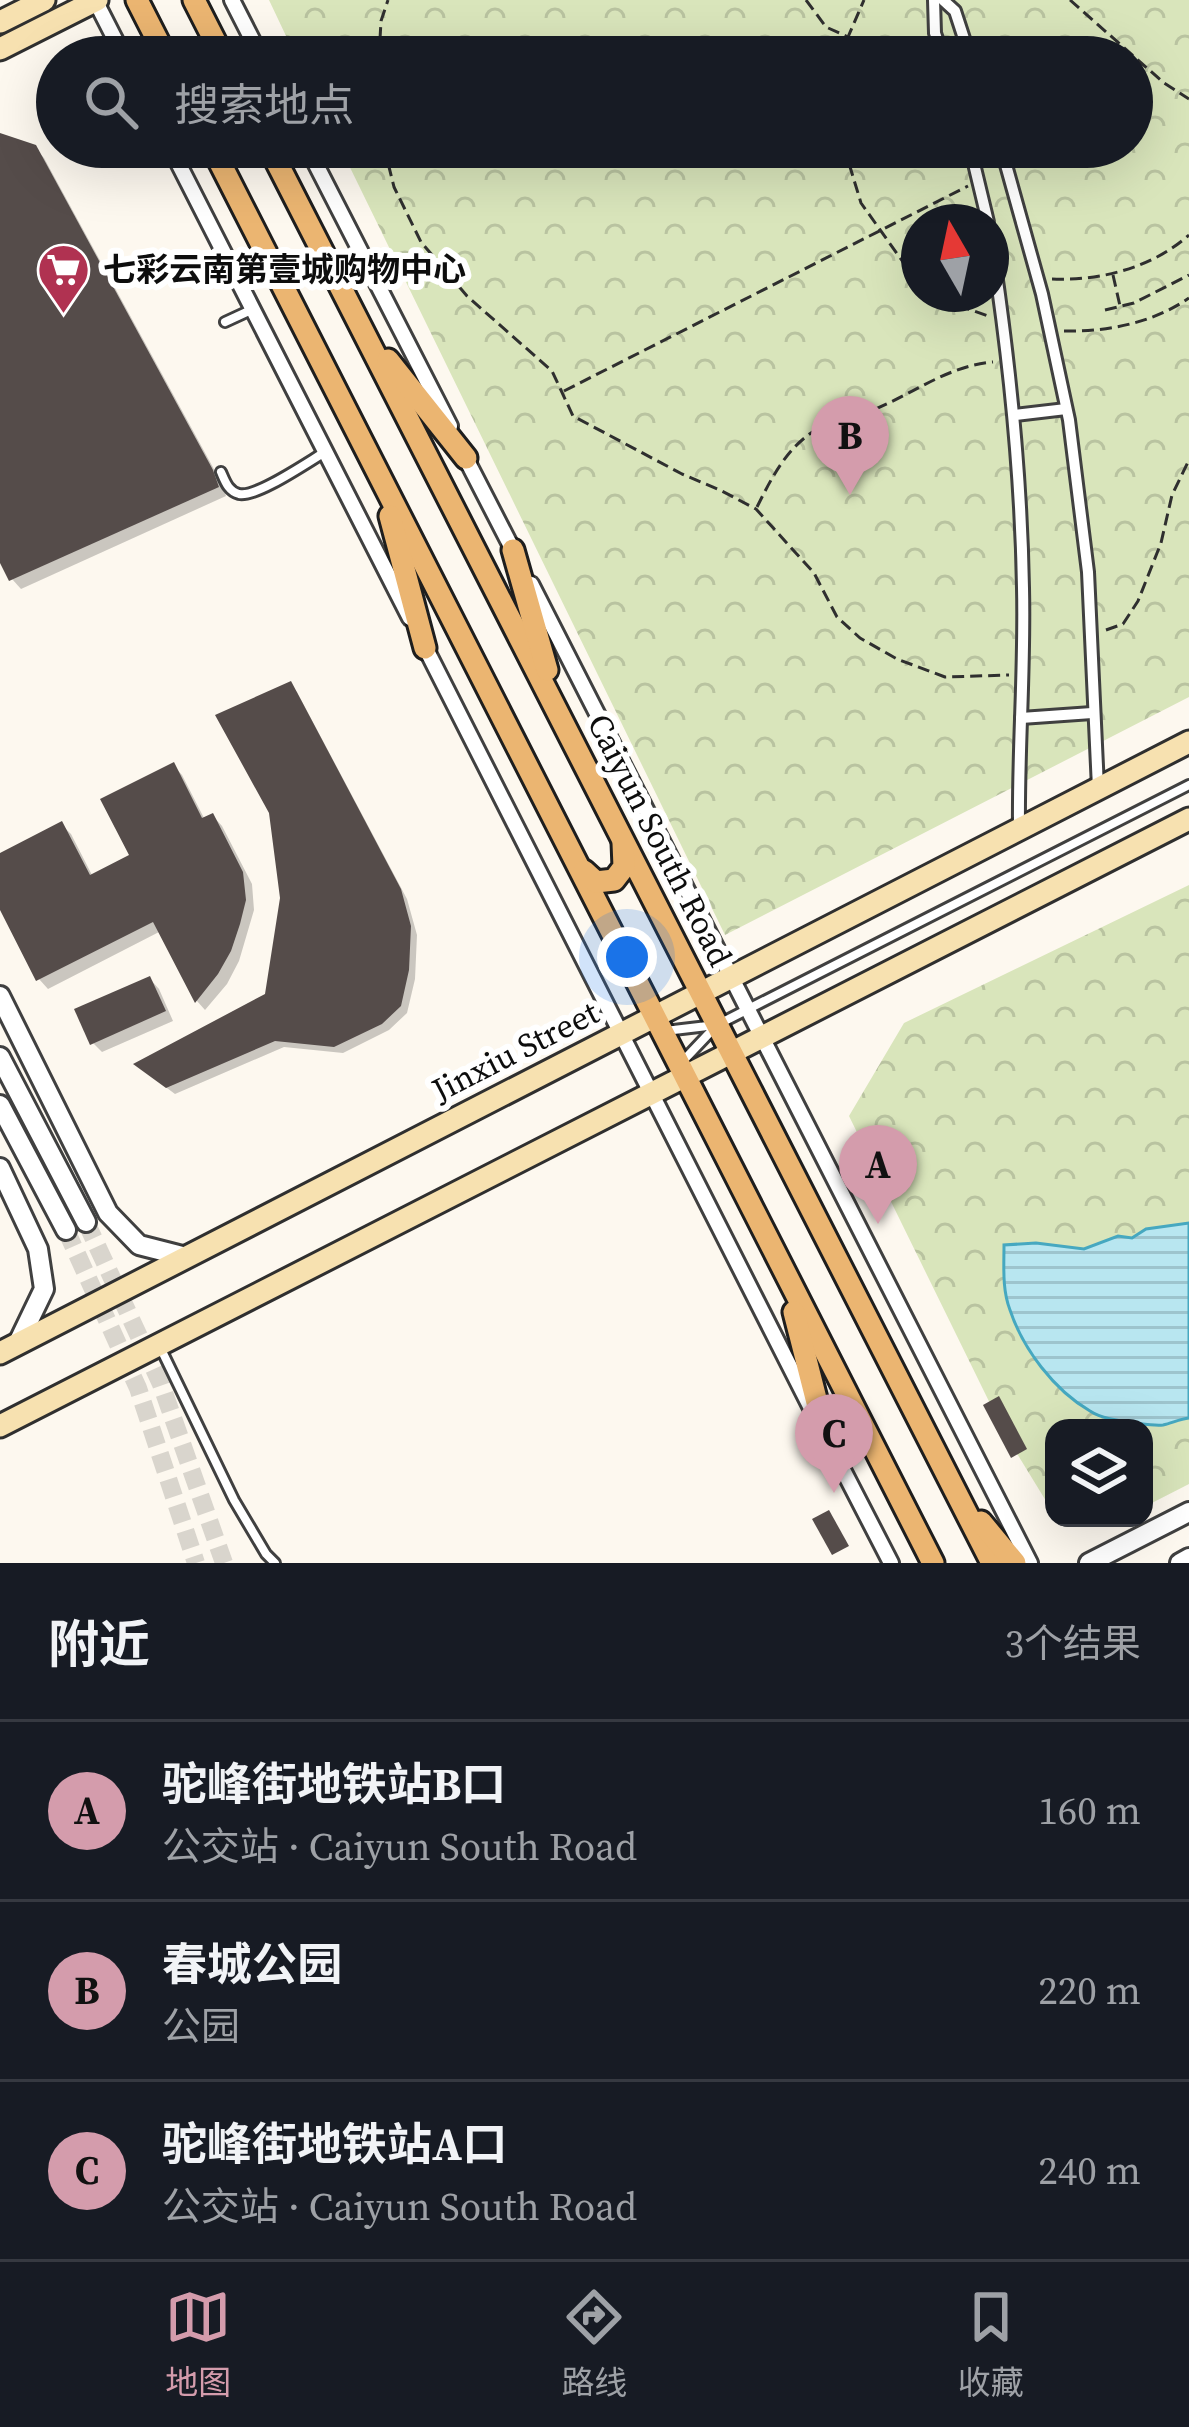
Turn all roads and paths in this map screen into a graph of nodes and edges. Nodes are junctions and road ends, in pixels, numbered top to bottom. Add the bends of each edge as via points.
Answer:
1 (44, 0) edge
2 (96, 0) edge
3 (137, 0) edge
4 (194, 0) edge
5 (232, 0) edge
6 (388, 0) edge
7 (806, 0) edge
8 (864, 0) edge
9 (938, 0) edge
10 (1070, 0) edge
11 (0, 22) edge
12 (114, 36) edge
13 (155, 36) edge
14 (212, 36) edge
15 (250, 36) edge
16 (380, 36) edge
17 (846, 36) edge
18 (848, 36) edge
19 (936, 36) edge
20 (963, 36) edge
21 (1111, 36) edge
22 (0, 50) edge
23 (1153, 73) edge
24 (1189, 100) edge
25 (181, 168) edge
26 (223, 168) edge
27 (280, 168) edge
28 (318, 168) edge
29 (389, 168) edge
30 (850, 168) edge
31 (976, 168) edge
32 (1008, 168) edge
33 (979, 180) junction
34 (984, 204) edge
35 (880, 231) junction
36 (1189, 235) edge
37 (901, 261) edge
38 (1112, 273) junction
39 (1189, 275) edge
40 (1038, 279) junction
41 (1189, 298) edge
42 (1120, 306) junction
43 (252, 309) junction
44 (1105, 310) dead end
45 (978, 312) edge
46 (1003, 312) edge
47 (1004, 321) junction
48 (225, 322) dead end
49 (360, 326) junction
50 (1050, 331) junction
51 (1010, 361) junction
52 (562, 392) junction
53 (1066, 409) junction
54 (1015, 415) junction
55 (325, 452) junction
56 (466, 458) junction
57 (1189, 460) edge
58 (221, 472) dead end
59 (379, 474) junction
60 (756, 509) junction
61 (513, 550) junction
62 (1090, 636) junction
63 (425, 648) junction
64 (1023, 674) junction
65 (1093, 713) junction
66 (560, 717) junction
67 (1022, 718) junction
68 (1189, 742) edge
69 (1189, 785) edge
70 (1098, 789) junction
71 (1189, 820) edge
72 (1018, 830) junction
73 (622, 840) junction
74 (576, 861) junction
75 (731, 977) junction
76 (700, 993) junction
77 (0, 997) edge
78 (748, 1010) junction
79 (658, 1024) junction
80 (717, 1025) junction
81 (621, 1034) junction
82 (762, 1037) junction
83 (731, 1053) junction
84 (0, 1057) edge
85 (683, 1071) junction
86 (652, 1094) junction
87 (0, 1105) edge
88 (0, 1168) edge
89 (86, 1222) tunnel mouth
90 (66, 1230) tunnel mouth
91 (186, 1257) junction
92 (783, 1270) junction
93 (159, 1345) junction
94 (9, 1348) edge
95 (0, 1426) edge
96 (826, 1438) junction
97 (953, 1487) junction
98 (1189, 1512) edge
99 (1189, 1558) edge
100 (274, 1563) edge
101 (891, 1563) edge
102 (933, 1563) edge
103 (992, 1563) edge
104 (1015, 1563) edge
105 (1030, 1563) edge
106 (1089, 1563) edge
107 (1180, 1563) edge

1 - 11 main road
2 - 12 street
2 - 22 main road
3 - 13 main road
4 - 14 main road
5 - 15 street
6 - 16 path
7 - 17 path via 826,27
8 - 18 path
9 - 19 street
9 - 20 street via 955,10
10 - 21 path
23 - 24 path
25 - 43 street
26 - 59 main road
27 - 49 main road, Caiyun South Road
28 - 56 street
29 - 52 path via 421,242 467,296 552,371
30 - 35 path
31 - 33 street
32 - 40 street
33 - 34 street
33 - 35 path
35 - 37 path
35 - 52 path
36 - 38 path
38 - 40 path
38 - 42 path
39 - 42 path
40 - 50 street
41 - 50 path via 1102,332
42 - 44 path
43 - 48 lane
43 - 55 street
45 - 47 path
46 - 47 street
47 - 51 street
49 - 56 main road
49 - 66 main road, Caiyun South Road
50 - 53 street
51 - 54 street
51 - 60 path via 955,369 814,430 787,454
52 - 60 path via 573,416
53 - 54 street
53 - 62 street
54 - 64 street
55 - 58 lane via 252,494 228,488
55 - 63 street
56 - 61 street
57 - 62 path via 1138,602 1123,624
59 - 63 main road
59 - 74 main road
60 - 64 path via 860,638 945,677
61 - 66 main road
61 - 75 street
62 - 65 street
63 - 81 street
64 - 67 street
65 - 67 street
65 - 70 street
66 - 73 main road, Caiyun South Road
67 - 72 street
68 - 70 main road, Jinxiu Street
69 - 78 lane
70 - 72 main road, Jinxiu Street
71 - 82 main road
72 - 75 main road, Jinxiu Street
73 - 74 main road via 624,867 614,880 596,882
73 - 76 main road, Caiyun South Road
74 - 79 main road
75 - 76 main road, Jinxiu Street
75 - 78 street
76 - 79 main road, Jinxiu Street
76 - 80 main road, Caiyun South Road
77 - 91 street via 108,1213 139,1245
78 - 80 lane
78 - 82 street
79 - 80 lane
79 - 81 main road, Jinxiu Street
79 - 85 main road
80 - 83 main road, Caiyun South Road
80 - 85 lane
81 - 86 street
81 - 91 main road, Jinxiu Street
82 - 83 main road
82 - 105 street
83 - 85 main road
83 - 97 main road, Caiyun South Road
84 - 89 street
85 - 86 main road
85 - 92 main road
86 - 93 main road
86 - 96 street
87 - 90 street
88 - 94 street via 38,1249 44,1289
91 - 94 main road, Jinxiu Street
92 - 96 main road
92 - 102 main road
93 - 95 main road
93 - 100 lane
96 - 101 street
97 - 103 main road, Caiyun South Road
97 - 104 main road
98 - 106 street
99 - 107 street

